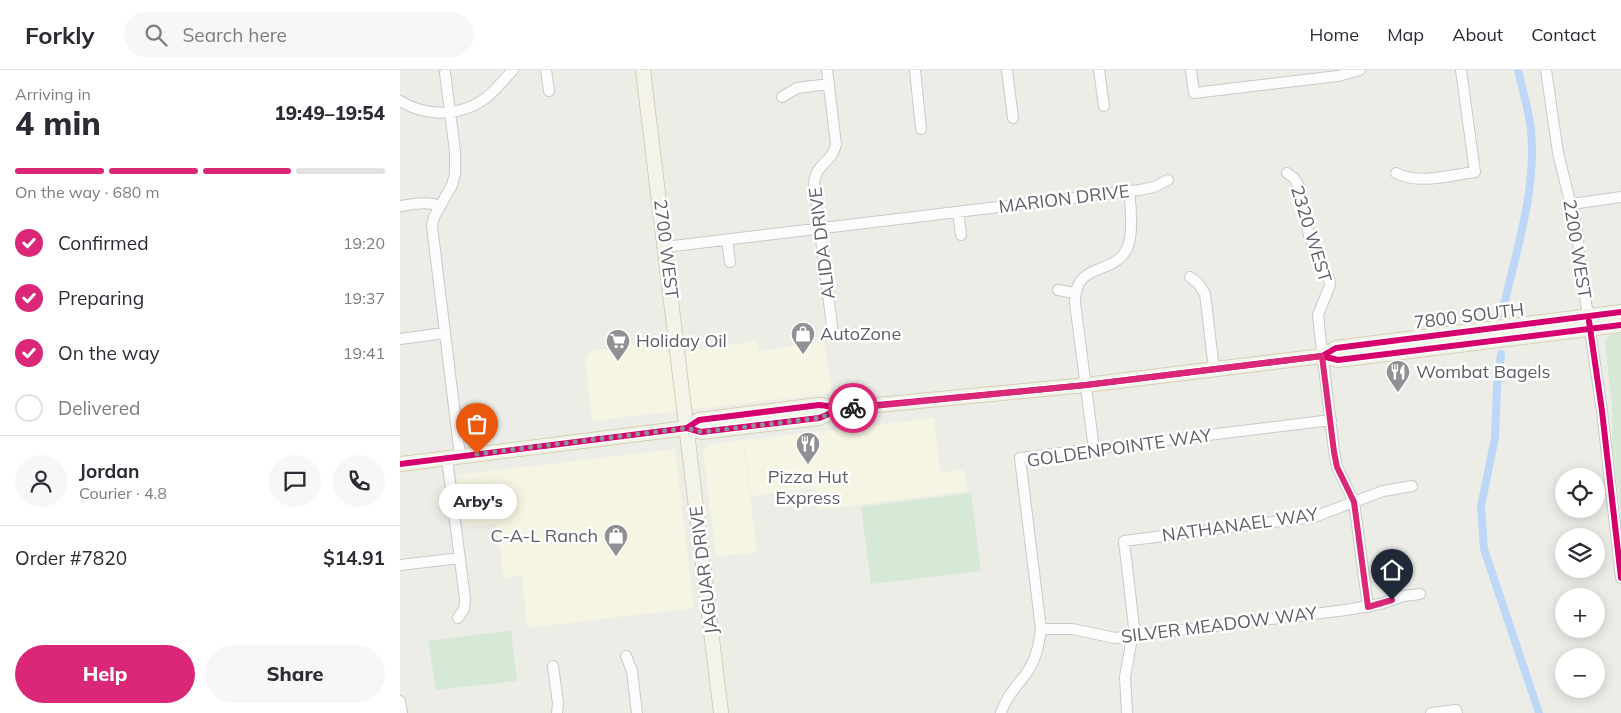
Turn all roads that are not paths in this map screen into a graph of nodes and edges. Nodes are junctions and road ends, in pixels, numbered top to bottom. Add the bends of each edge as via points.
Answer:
1 (514, 70) edge
2 (546, 70) edge
3 (643, 70) edge
4 (828, 70) edge
5 (915, 70) edge
6 (1007, 70) edge
7 (1099, 70) edge
8 (1191, 70) edge
9 (1360, 70) edge
10 (1461, 70) edge
11 (1546, 70) edge
12 (445, 73) dead end
13 (829, 84) junction
14 (549, 91) dead end
15 (782, 97) dead end
16 (400, 101) edge
17 (1104, 106) dead end
18 (450, 113) junction
19 (1013, 118) dead end
20 (921, 128) dead end
21 (1287, 173) dead end
22 (1396, 173) dead end
23 (1168, 180) dead end
24 (1130, 191) junction
25 (1621, 198) edge
26 (1572, 204) junction
27 (400, 206) edge
28 (440, 206) junction
29 (958, 212) junction
30 (819, 229) junction
31 (961, 235) dead end
32 (727, 240) junction
33 (665, 247) junction
34 (730, 262) dead end
35 (1190, 277) dead end
36 (1058, 290) dead end
37 (1075, 293) junction
38 (1621, 312) edge
39 (1589, 322) junction
40 (1621, 325) edge
41 (444, 333) junction
42 (833, 334) dead end
43 (400, 339) edge
44 (1322, 356) junction
45 (1214, 369) junction
46 (1086, 385) junction
47 (1331, 420) junction
48 (687, 428) junction
49 (1094, 449) junction
50 (454, 457) junction
51 (400, 464) edge
52 (1412, 486) dead end
53 (1354, 502) junction
54 (460, 558) junction
55 (400, 565) edge
56 (1621, 578) edge
57 (1420, 594) dead end
58 (1368, 607) junction
59 (458, 618) dead end
60 (1041, 629) junction
61 (1134, 636) junction
62 (626, 656) dead end
63 (553, 666) dead end
64 (400, 702) edge
65 (402, 713) edge
66 (557, 713) edge
67 (637, 713) edge
68 (721, 713) edge
69 (1001, 713) edge
70 (1127, 713) edge
71 (1431, 713) edge
72 (1457, 713) edge

1 - 18 street via 486,98
2 - 14 street
3 - 33 main road, 2700 WEST
4 - 13 street, ALIDA DRIVE
5 - 20 street
6 - 19 street
7 - 17 street
8 - 9 street via 1194,93 1338,76
10 - 22 street via 1475,172 1416,179
11 - 26 street, 2200 WEST via 1558,153
12 - 18 street
13 - 15 street via 797,88
13 - 30 street, ALIDA DRIVE via 836,144 832,155 814,178
16 - 18 street via 419,110
18 - 28 street via 455,174
21 - 44 street, 2320 WEST via 1300,188 1309,236 1329,279 1330,285 1318,314
23 - 24 street, MARION DRIVE via 1154,188
24 - 29 street, MARION DRIVE
24 - 37 street via 1130,234 1126,251 1112,264 1088,274
25 - 26 street
26 - 39 street, 2200 WEST
27 - 28 street via 421,203
28 - 41 street via 432,226
29 - 30 street, MARION DRIVE
29 - 31 street
30 - 32 street, MARION DRIVE
30 - 42 street, ALIDA DRIVE
32 - 33 street, MARION DRIVE
32 - 34 street
33 - 48 main road, 2700 WEST
35 - 45 street via 1204,294
36 - 37 street
37 - 46 street
38 - 39 main road, 7800 SOUTH
39 - 40 main road, 7800 SOUTH
39 - 44 main road, 7800 SOUTH via 1338,360
39 - 56 street, 2200 WEST
41 - 43 street
41 - 50 street
44 - 45 main road, 7800 SOUTH
44 - 47 street, 2320 WEST
45 - 46 main road, 7800 SOUTH
46 - 48 main road, 7800 SOUTH via 841,409 819,405 699,420
46 - 49 street
47 - 49 street, GOLDENPOINTE WAY
47 - 53 street, 2320 WEST via 1337,467
48 - 50 main road, 7800 SOUTH
48 - 68 main road, JAGUAR DRIVE
49 - 60 street, GOLDENPOINTE WAY via 1020,458
50 - 51 main road, 7800 SOUTH
50 - 54 street
52 - 53 street, NATHANAEL WAY via 1393,488
53 - 58 street, 2320 WEST
53 - 61 street, NATHANAEL WAY via 1306,519 1124,541
54 - 55 street
54 - 59 street via 465,599 464,609
57 - 58 street, SILVER MEADOW WAY
58 - 61 street, SILVER MEADOW WAY
60 - 61 street, SILVER MEADOW WAY via 1072,629 1115,638
60 - 69 street, GOLDENPOINTE WAY via 1033,662 1009,694
61 - 70 street via 1125,678
62 - 67 street via 632,671
63 - 66 street
64 - 65 street
71 - 72 street via 1456,710

